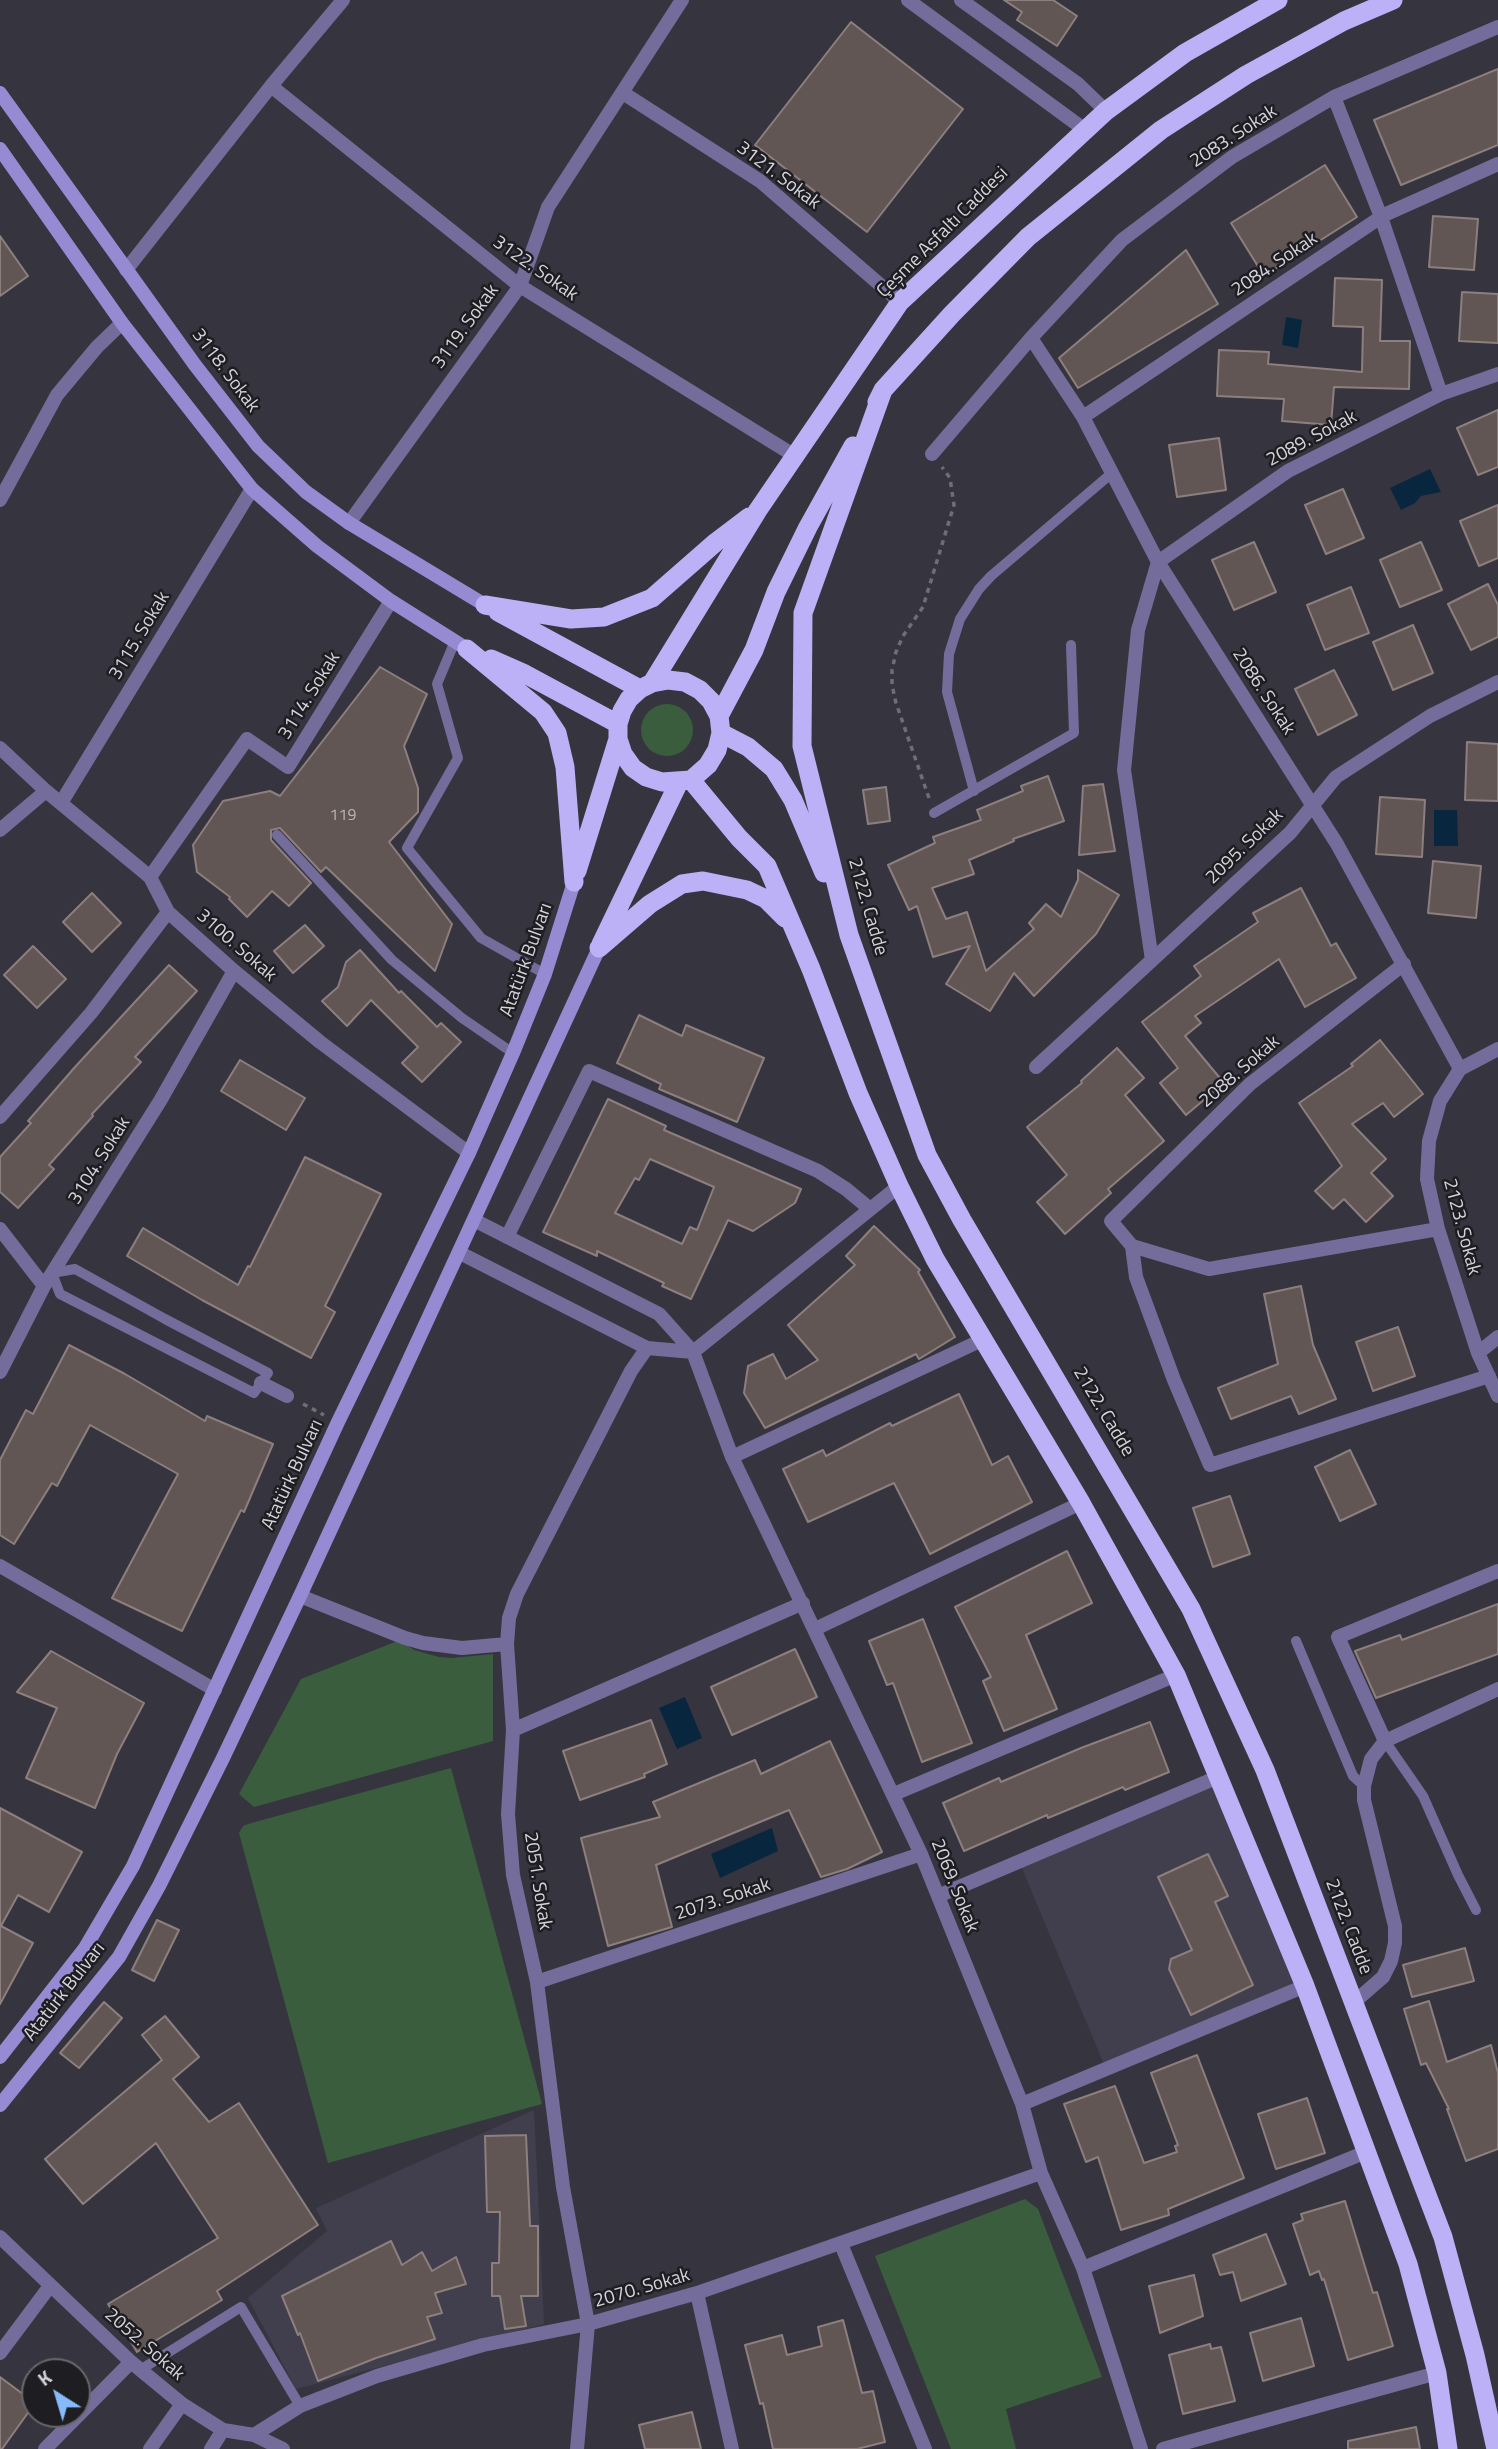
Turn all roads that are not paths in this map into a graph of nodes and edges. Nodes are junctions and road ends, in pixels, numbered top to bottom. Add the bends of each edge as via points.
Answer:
1 (682, 0) edge
2 (908, 0) edge
3 (961, 0) edge
4 (1392, 0) edge
5 (1267, 2) edge
6 (334, 3) edge
7 (1496, 32) edge
8 (271, 86) junction
9 (0, 93) edge
10 (623, 93) junction
11 (1334, 97) junction
12 (1106, 110) junction
13 (1085, 130) junction
14 (0, 151) edge
15 (1498, 164) edge
16 (1381, 217) junction
17 (126, 270) junction
18 (520, 286) junction
19 (900, 302) junction
20 (122, 323) junction
21 (1031, 338) junction
22 (1498, 374) edge
23 (883, 390) junction
24 (1441, 394) junction
25 (1083, 417) junction
26 (932, 454) road end
27 (795, 456) junction
28 (1112, 473) junction
29 (252, 489) junction
30 (0, 500) edge
31 (758, 510) junction
32 (349, 523) junction
33 (1158, 562) junction
34 (391, 601) junction
35 (485, 605) junction
36 (461, 645) junction
37 (1071, 645) dead end
38 (1498, 682) edge
39 (646, 686) junction
40 (720, 725) junction
41 (618, 731) junction
42 (0, 748) edge
43 (685, 781) junction
44 (46, 791) junction
45 (974, 791) junction
46 (61, 803) junction
47 (1313, 805) junction
48 (934, 813) road end
49 (0, 830) edge
50 (277, 835) dead end
51 (150, 877) junction
52 (573, 883) junction
53 (168, 912) junction
54 (792, 924) junction
55 (849, 935) junction
56 (599, 948) junction
57 (1152, 960) junction
58 (1404, 964) junction
59 (234, 971) junction
60 (545, 974) junction
61 (1498, 1049) edge
62 (513, 1054) junction
63 (1035, 1067) dead end
64 (1460, 1069) junction
65 (0, 1117) edge
66 (469, 1153) junction
67 (899, 1186) junction
68 (870, 1209) junction
69 (474, 1220) junction
70 (0, 1229) edge
71 (1438, 1229) junction
72 (507, 1237) junction
73 (1132, 1246) junction
74 (460, 1253) junction
75 (48, 1280) junction
76 (1498, 1337) edge
77 (982, 1340) junction
78 (647, 1348) junction
79 (693, 1352) junction
80 (1478, 1353) junction
81 (0, 1373) edge
82 (1489, 1376) junction
83 (261, 1382) junction
84 (287, 1396) road end
85 (1498, 1396) edge
86 (732, 1457) junction
87 (1081, 1503) junction
88 (1, 1567) edge
89 (1498, 1571) edge
90 (300, 1596) junction
91 (803, 1604) junction
92 (815, 1629) junction
93 (1296, 1641) dead end
94 (507, 1644) junction
95 (1176, 1675) junction
96 (1498, 1689) edge
97 (215, 1690) junction
98 (513, 1730) junction
99 (1385, 1741) junction
100 (1218, 1777) junction
101 (1364, 1786) junction
102 (894, 1794) junction
103 (921, 1854) junction
104 (938, 1896) junction
105 (1476, 1910) dead end
106 (537, 1982) junction
107 (1305, 1986) junction
108 (1352, 2004) junction
109 (0, 2057) edge
110 (1022, 2104) junction
111 (0, 2105) edge
112 (1366, 2152) junction
113 (1041, 2173) junction
114 (0, 2237) edge
115 (841, 2244) junction
116 (1083, 2268) junction
117 (50, 2286) junction
118 (697, 2293) junction
119 (588, 2324) junction
120 (0, 2353) edge
121 (135, 2366) junction
122 (1437, 2373) junction
123 (182, 2404) junction
124 (300, 2406) junction
125 (223, 2430) junction
126 (254, 2435) junction
127 (45, 2449) edge
128 (150, 2449) edge
129 (211, 2449) edge
130 (283, 2449) edge
131 (577, 2449) edge
132 (732, 2449) edge
133 (925, 2449) edge
134 (1140, 2449) edge
135 (1163, 2449) edge
136 (1448, 2449) edge
137 (1496, 2449) edge

1 - 10 street, 3119. Sokak
2 - 13 street
3 - 12 street via 1078,84
4 - 23 highway via 1246,75 1161,130 1028,237
5 - 12 highway, Çeşme Asfaltı Caddesi
6 - 8 street
7 - 11 street, 2083. Sokak
8 - 17 street
8 - 18 street, 3122. Sokak
9 - 17 main road, 3118. Sokak
10 - 18 street, 3119. Sokak via 548,207
10 - 19 street, 3121. Sokak via 760,181
11 - 16 street
11 - 21 street, 2083. Sokak via 1233,157 1122,240
12 - 13 highway, Çeşme Asfaltı Caddesi
13 - 19 highway, Çeşme Asfaltı Caddesi
14 - 20 main road
15 - 16 street, 2084. Sokak
16 - 24 street
16 - 25 street, 2084. Sokak
17 - 32 main road, 3118. Sokak via 258,446 306,492
18 - 27 street, 3122. Sokak
18 - 32 street, 3119. Sokak
19 - 27 highway, Çeşme Asfaltı Caddesi
20 - 29 main road
20 - 30 street via 57,395
21 - 25 street, 2086. Sokak
21 - 26 street, 2083. Sokak
22 - 24 street, 2089. Sokak
23 - 40 highway via 776,592
23 - 55 highway, 2122. Cadde via 803,613 802,746
24 - 33 street, 2089. Sokak via 1288,471
25 - 28 street, 2086. Sokak
27 - 31 highway, Çeşme Asfaltı Caddesi
28 - 33 street, 2086. Sokak
28 - 45 lane via 991,576 960,619 949,654 947,692
29 - 34 main road via 317,546
29 - 46 street, 3115. Sokak
31 - 35 highway via 652,598 604,617 571,619
31 - 39 highway, Çeşme Asfaltı Caddesi
32 - 35 main road, 3118. Sokak
33 - 47 street, 2086. Sokak
33 - 57 street via 1138,629 1124,770
34 - 36 main road
34 - 51 street, 3114. Sokak via 288,768 247,739
35 - 39 highway
36 - 41 highway via 524,674
36 - 52 highway via 544,712 557,733 565,768
36 - 60 lane via 437,684 458,758 407,848 481,937
37 - 45 lane via 1074,733
38 - 47 street, 2095. Sokak via 1430,716 1336,778
39 - 40 highway via 668,680 685,682 711,701
39 - 41 highway via 629,699
40 - 43 highway via 717,750 708,765
40 - 55 highway via 774,769 793,800
41 - 43 highway via 623,754 633,768 662,782
41 - 52 highway
42 - 44 street, 3100. Sokak
43 - 54 highway via 767,866
43 - 56 highway
44 - 46 street, 3100. Sokak
44 - 49 street
45 - 48 lane
46 - 51 street, 3100. Sokak
47 - 57 street, 2095. Sokak via 1290,833
47 - 58 street, 2086. Sokak
50 - 62 lane via 392,960
51 - 53 street, 3100. Sokak
52 - 60 main road, Atatürk Bulvarı
53 - 59 street, 3100. Sokak
53 - 65 street via 91,1013
54 - 56 highway via 766,899 703,881 665,893
54 - 67 highway
55 - 108 highway, 2122. Cadde via 927,1155 1191,1609 1265,1770
56 - 69 main road, Atatürk Bulvarı
57 - 63 street, 2095. Sokak
58 - 64 street, 2086. Sokak
58 - 73 street, 2088. Sokak via 1250,1084 1111,1221
59 - 66 street, 3100. Sokak
59 - 75 street, 3104. Sokak via 160,1101
60 - 62 main road, Atatürk Bulvarı
61 - 64 street
62 - 66 main road, Atatürk Bulvarı
64 - 71 street, 2123. Sokak via 1440,1101 1429,1141 1427,1179
66 - 97 main road, Atatürk Bulvarı
67 - 68 street
67 - 77 highway
68 - 72 street via 818,1171 589,1071
68 - 79 street
69 - 72 street
69 - 74 main road, Atatürk Bulvarı
70 - 75 street
71 - 73 street via 1209,1269
71 - 80 street, 2123. Sokak
72 - 79 street via 659,1314
73 - 82 street via 1136,1277 1210,1465
74 - 78 street
74 - 90 main road, Atatürk Bulvarı
75 - 81 street, 3104. Sokak
75 - 83 lane via 60,1294 254,1393
75 - 83 lane via 75,1269 268,1373
76 - 80 street
77 - 86 street
77 - 87 highway
78 - 79 street
78 - 94 street, 2051. Sokak via 517,1594
79 - 86 street, 2069. Sokak
80 - 82 street, 2123. Sokak
82 - 85 street, 2123. Sokak
83 - 84 street
86 - 91 street, 2069. Sokak
87 - 92 street
87 - 95 highway
88 - 97 street
89 - 99 street via 1338,1637
90 - 94 street via 423,1643 462,1648
90 - 111 main road, Atatürk Bulvarı via 159,1886 119,1957
91 - 92 street, 2069. Sokak
91 - 98 street
92 - 102 street, 2069. Sokak
93 - 101 lane via 1353,1776
94 - 98 street, 2051. Sokak
95 - 100 highway
95 - 102 street
96 - 99 street
97 - 109 main road, Atatürk Bulvarı via 133,1866 85,1948
98 - 106 street, 2051. Sokak via 508,1814 513,1875
99 - 101 street via 1371,1759
99 - 105 lane via 1423,1796
100 - 104 street
100 - 107 highway
101 - 108 street via 1395,1943 1383,1977
102 - 103 street, 2069. Sokak
103 - 104 street, 2069. Sokak
103 - 106 street, 2073. Sokak
104 - 110 street, 2069. Sokak
106 - 119 street, 2051. Sokak via 564,2187
107 - 110 street
107 - 112 highway
108 - 137 highway, 2122. Cadde via 1443,2237
110 - 113 street, 2069. Sokak
112 - 116 street
112 - 122 highway via 1408,2264
113 - 115 street, 2070. Sokak
113 - 116 street, 2069. Sokak
114 - 117 street, 2052. Sokak
115 - 118 street, 2070. Sokak
115 - 133 street
116 - 134 street, 2069. Sokak
117 - 120 street
117 - 121 street, 2052. Sokak
118 - 119 street, 2070. Sokak
118 - 132 street
119 - 124 street, 2070. Sokak via 483,2345 377,2376
119 - 131 street, 2051. Sokak
121 - 123 street, 2052. Sokak
121 - 124 lane via 241,2307
121 - 127 street
122 - 135 street
122 - 136 highway
123 - 125 street, 2052. Sokak
123 - 128 street
124 - 126 street, 2070. Sokak
125 - 126 street, 2052. Sokak
125 - 129 street
126 - 130 street, 2052. Sokak

